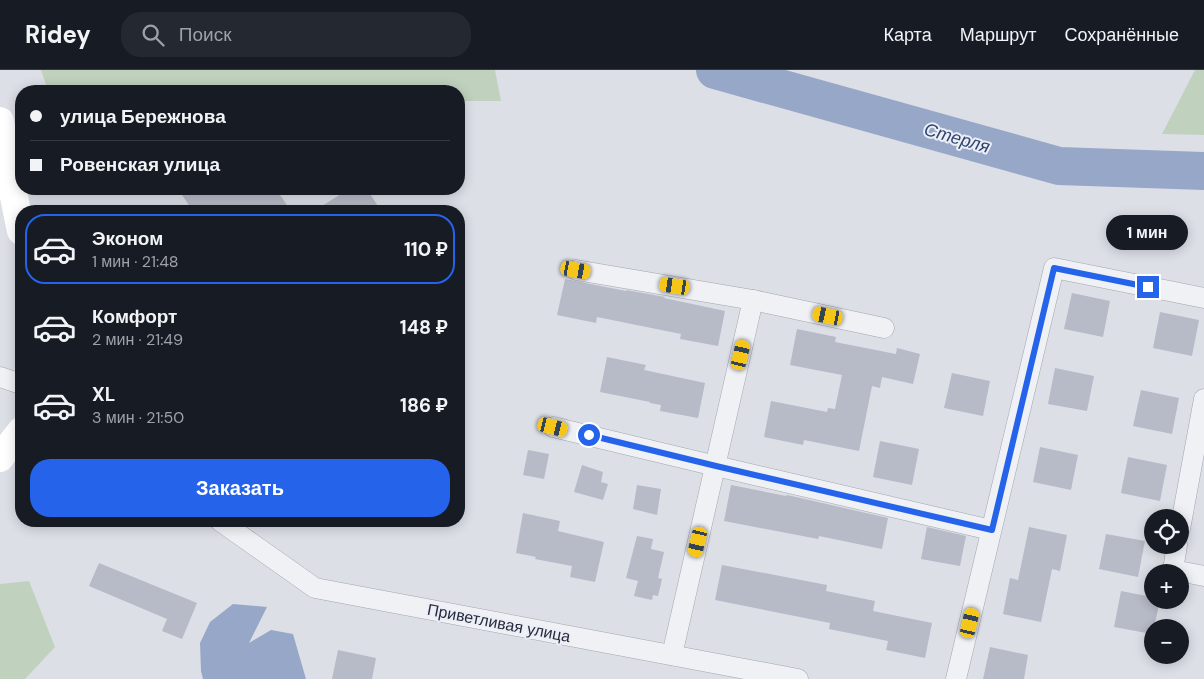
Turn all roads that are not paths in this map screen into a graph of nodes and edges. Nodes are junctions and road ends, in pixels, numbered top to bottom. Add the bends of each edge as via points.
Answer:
1 (0, 121) edge
2 (16, 205) edge
3 (576, 270) dead end
4 (1204, 298) edge
5 (753, 300) junction
6 (884, 328) dead end
7 (0, 377) edge
8 (15, 382) edge
9 (1204, 399) edge
10 (553, 427) dead end
11 (15, 439) edge
12 (0, 458) edge
13 (716, 466) junction
14 (1184, 509) edge
15 (228, 527) edge
16 (992, 530) junction
17 (1176, 554) edge
18 (1204, 576) edge
19 (672, 655) junction
20 (798, 679) edge
21 (956, 679) edge

1 - 2 main road
3 - 5 street
4 - 16 street via 1054,268
5 - 6 street
5 - 13 street
7 - 8 street
9 - 14 street
10 - 13 street
11 - 12 main road
13 - 16 street
13 - 19 street
15 - 19 street, Приветливая улица via 314,588
16 - 21 street
17 - 18 street via 1173,570
19 - 20 street, Приветливая улица

